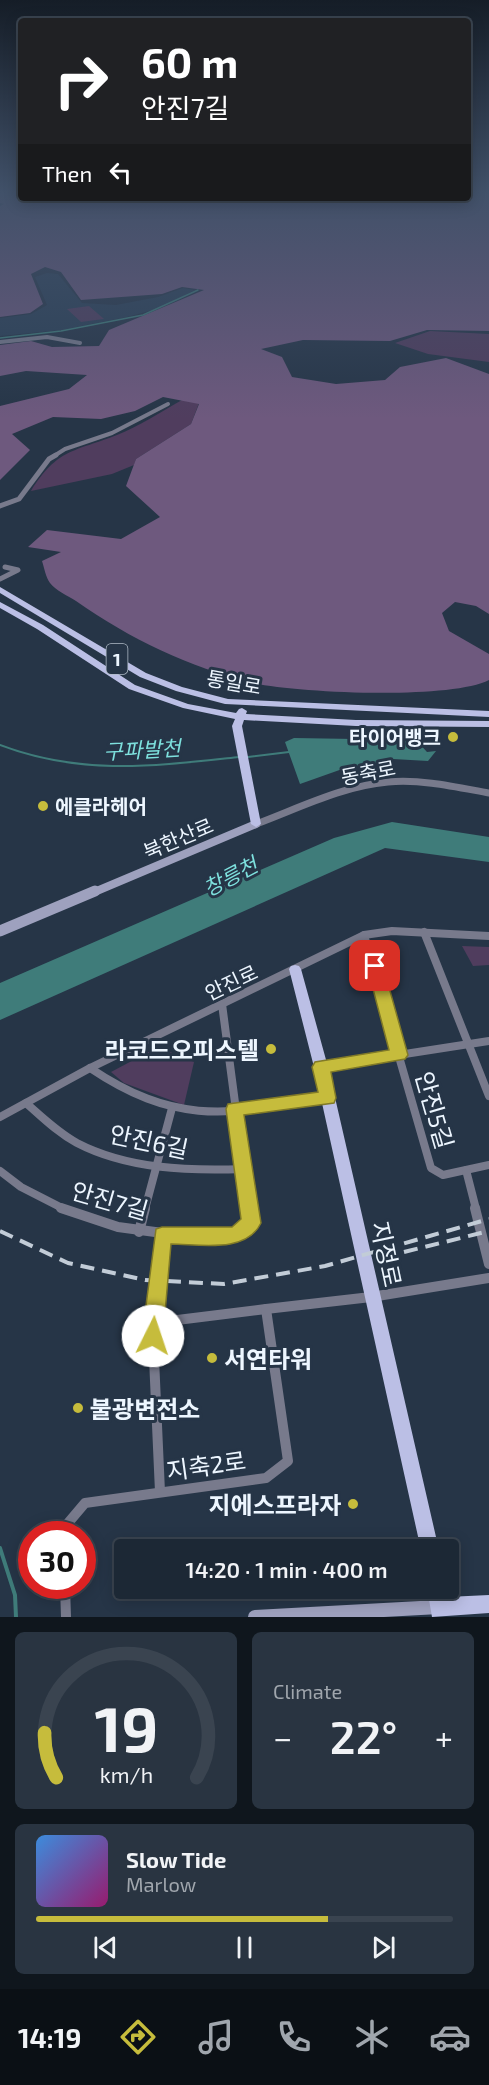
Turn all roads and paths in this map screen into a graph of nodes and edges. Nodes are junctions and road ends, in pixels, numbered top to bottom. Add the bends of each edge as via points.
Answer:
1 (0, 342) edge
2 (80, 343) dead end
3 (168, 404) dead end
4 (0, 506) edge
5 (5, 567) dead end
6 (0, 579) edge
7 (0, 589) edge
8 (0, 605) edge
9 (244, 705) junction
10 (489, 714) edge
11 (241, 717) junction
12 (489, 724) edge
13 (489, 793) edge
14 (256, 824) junction
15 (0, 931) edge
16 (424, 932) junction
17 (364, 935) junction
18 (489, 936) edge
19 (295, 969) junction
20 (222, 1004) junction
21 (489, 1041) edge
22 (468, 1044) junction
23 (399, 1055) junction
24 (321, 1067) junction
25 (90, 1068) junction
26 (489, 1096) edge
27 (328, 1098) junction
28 (26, 1102) junction
29 (172, 1108) junction
30 (235, 1109) junction
31 (0, 1117) edge
32 (489, 1164) edge
33 (155, 1166) junction
34 (243, 1169) junction
35 (466, 1170) junction
36 (0, 1171) edge
37 (139, 1232) junction
38 (162, 1236) junction
39 (489, 1264) edge
40 (489, 1278) edge
41 (371, 1297) junction
42 (266, 1309) junction
43 (153, 1323) junction
44 (160, 1492) junction
45 (70, 1521) edge
46 (427, 1539) edge
47 (65, 1599) edge
48 (439, 1604) edge
49 (489, 1604) edge
50 (66, 1617) edge
51 (255, 1617) edge

1 - 2 street via 47,337
3 - 4 street via 112,434 57,454 19,499
5 - 6 street via 18,570
7 - 9 main road, 통일로 / 1 via 143,675 179,689
8 - 11 main road, 통일로 / 1 via 132,687 186,706
9 - 10 main road, 통일로 / 1
9 - 11 main road
11 - 12 main road, 통일로 / 1
11 - 14 main road via 237,726
13 - 14 street, 동축로 via 429,783 389,782 358,787
14 - 15 main road, 북한산로
16 - 17 street, 안진로
16 - 18 street, 안진로
16 - 22 street
17 - 19 street, 안진로
17 - 23 street, 안진5길
19 - 20 street, 안진로
19 - 24 main road, 지정로
20 - 25 street, 안진로
20 - 30 street
21 - 22 street
22 - 23 street
22 - 26 street
23 - 24 street
23 - 35 street, 안진5길 via 431,1168 443,1175
24 - 27 main road, 지정로
25 - 28 street, 안진로
25 - 29 street, 안진6길 via 122,1089
27 - 30 street, 안진6길
27 - 41 main road, 지정로
28 - 31 street, 안진로
28 - 33 street, 안진6길 via 59,1132 108,1156
29 - 30 street, 안진6길
29 - 33 street
30 - 34 street
32 - 35 street, 안진5길
33 - 34 street, 안진6길 via 197,1171
33 - 37 street
34 - 38 street, 안진7길 via 251,1223 236,1235
35 - 39 street
36 - 37 street, 안진7길 via 21,1188 63,1210
37 - 38 street, 안진7길
38 - 43 street
40 - 41 street
41 - 42 street
41 - 46 main road, 지정로
42 - 43 street
42 - 44 street, 지축2로 via 288,1461 267,1478
43 - 44 street
44 - 45 street, 지축2로 via 85,1503
47 - 50 street
48 - 49 main road
48 - 51 main road

